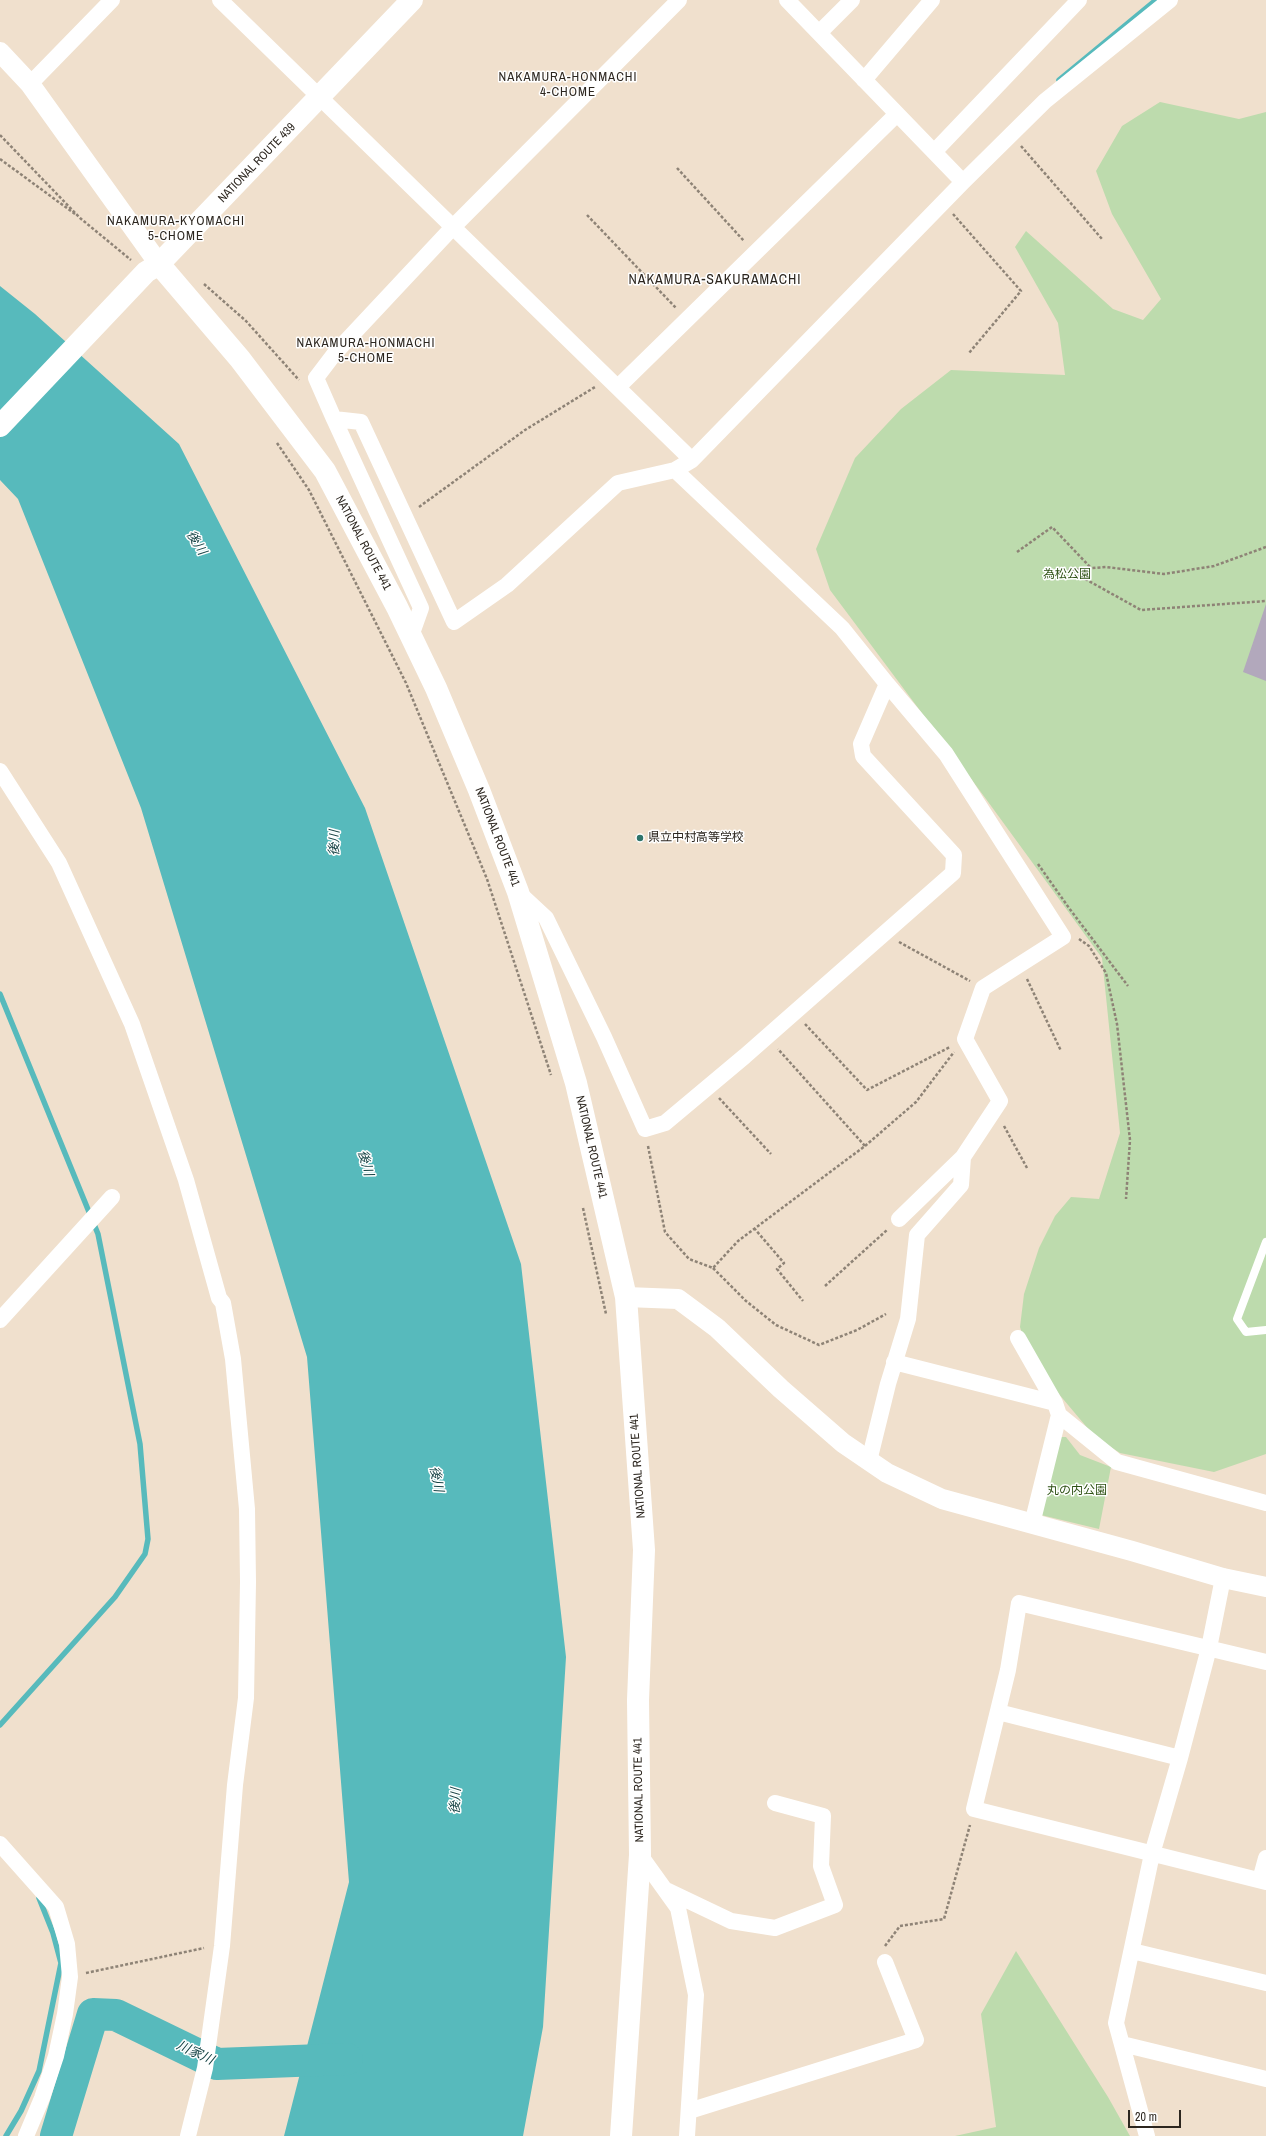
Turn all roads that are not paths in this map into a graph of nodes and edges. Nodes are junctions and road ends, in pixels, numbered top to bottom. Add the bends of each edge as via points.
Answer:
1 (112, 0) edge
2 (220, 0) edge
3 (412, 0) edge
4 (679, 0) edge
5 (787, 0) edge
6 (852, 0) edge
7 (932, 0) edge
8 (1078, 0) edge
9 (1170, 0) edge
10 (819, 33) junction
11 (0, 52) edge
12 (864, 80) junction
13 (30, 84) junction
14 (321, 97) junction
15 (897, 114) junction
16 (934, 152) junction
17 (963, 182) junction
18 (454, 227) junction
19 (152, 268) junction
20 (613, 383) junction
21 (334, 419) junction
22 (0, 426) edge
23 (692, 460) junction
24 (675, 470) junction
25 (411, 636) junction
26 (887, 684) junction
27 (0, 771) edge
28 (518, 892) junction
29 (963, 1157) junction
30 (112, 1197) dead end
31 (899, 1219) road end
32 (1266, 1242) edge
33 (626, 1296) junction
34 (0, 1320) edge
35 (1266, 1330) edge
36 (1018, 1338) dead end
37 (894, 1362) junction
38 (1057, 1409) junction
39 (869, 1460) junction
40 (1266, 1503) edge
41 (1032, 1524) junction
42 (1223, 1578) junction
43 (1266, 1587) edge
44 (1209, 1648) junction
45 (1266, 1662) edge
46 (998, 1712) junction
47 (1180, 1758) junction
48 (775, 1803) dead end
49 (0, 1844) edge
50 (1152, 1854) junction
51 (640, 1856) junction
52 (1266, 1858) edge
53 (1263, 1881) edge
54 (666, 1890) junction
55 (1132, 1951) junction
56 (885, 1962) road end
57 (1266, 1983) edge
58 (1122, 2044) junction
59 (1266, 2079) edge
60 (689, 2111) junction
61 (26, 2136) edge
62 (188, 2136) edge
63 (621, 2136) edge
64 (687, 2136) edge
65 (1147, 2136) edge

1 - 13 street
2 - 14 street
3 - 14 highway, NATIONAL ROUTE 439
4 - 18 street
5 - 10 street
6 - 10 street
7 - 12 street
8 - 16 street
9 - 17 street via 1045,101
10 - 12 street
11 - 13 street
12 - 15 street
13 - 19 street
14 - 18 street
14 - 19 highway, NATIONAL ROUTE 439
15 - 16 street
15 - 20 street via 687,320
16 - 17 street
17 - 23 street
18 - 20 street
18 - 21 street via 335,353 316,378
19 - 22 highway, NATIONAL ROUTE 439
19 - 25 highway, NATIONAL ROUTE 441 via 240,359 325,472
20 - 23 street
21 - 24 street via 362,422 454,622 507,585 618,483
21 - 25 street via 421,608
23 - 24 street
24 - 26 street via 842,628
25 - 28 highway, NATIONAL ROUTE 441 via 476,782
26 - 28 street via 861,744 863,756 954,855 954,873 767,1037 664,1122 645,1129 546,918
26 - 29 street via 946,754 1063,937 982,988 965,1039 1000,1101
27 - 62 street via 59,863 132,1024 186,1180 219,1298 223,1303 233,1359 247,1509 246,1698 235,1785 222,1946 205,2068
28 - 33 highway, NATIONAL ROUTE 441 via 576,1083
29 - 31 street
29 - 37 street via 961,1185 917,1235 908,1319
30 - 34 street
32 - 35 lane via 1237,1319 1246,1332
33 - 39 street via 678,1299 717,1328 843,1443
33 - 51 highway, NATIONAL ROUTE 441 via 644,1550 638,1700
36 - 38 street
37 - 38 street
37 - 39 street
38 - 40 street via 1117,1462
38 - 41 street
39 - 41 street via 887,1473 942,1499
41 - 42 street
42 - 43 street
42 - 44 street
44 - 45 street
44 - 46 street via 1019,1603
44 - 47 street
46 - 47 street
46 - 50 street via 974,1809
47 - 50 street
48 - 54 street via 824,1816 821,1866 835,1905 775,1928 731,1921
49 - 61 street via 56,1907 67,1944 70,1977 56,2056
50 - 53 street
50 - 55 street
51 - 54 street
51 - 63 highway, NATIONAL ROUTE 441
52 - 53 street
54 - 60 street via 678,1908 696,1995
55 - 57 street
55 - 58 street via 1116,2023
56 - 60 street via 916,2040
58 - 59 street
58 - 65 street
60 - 64 street

